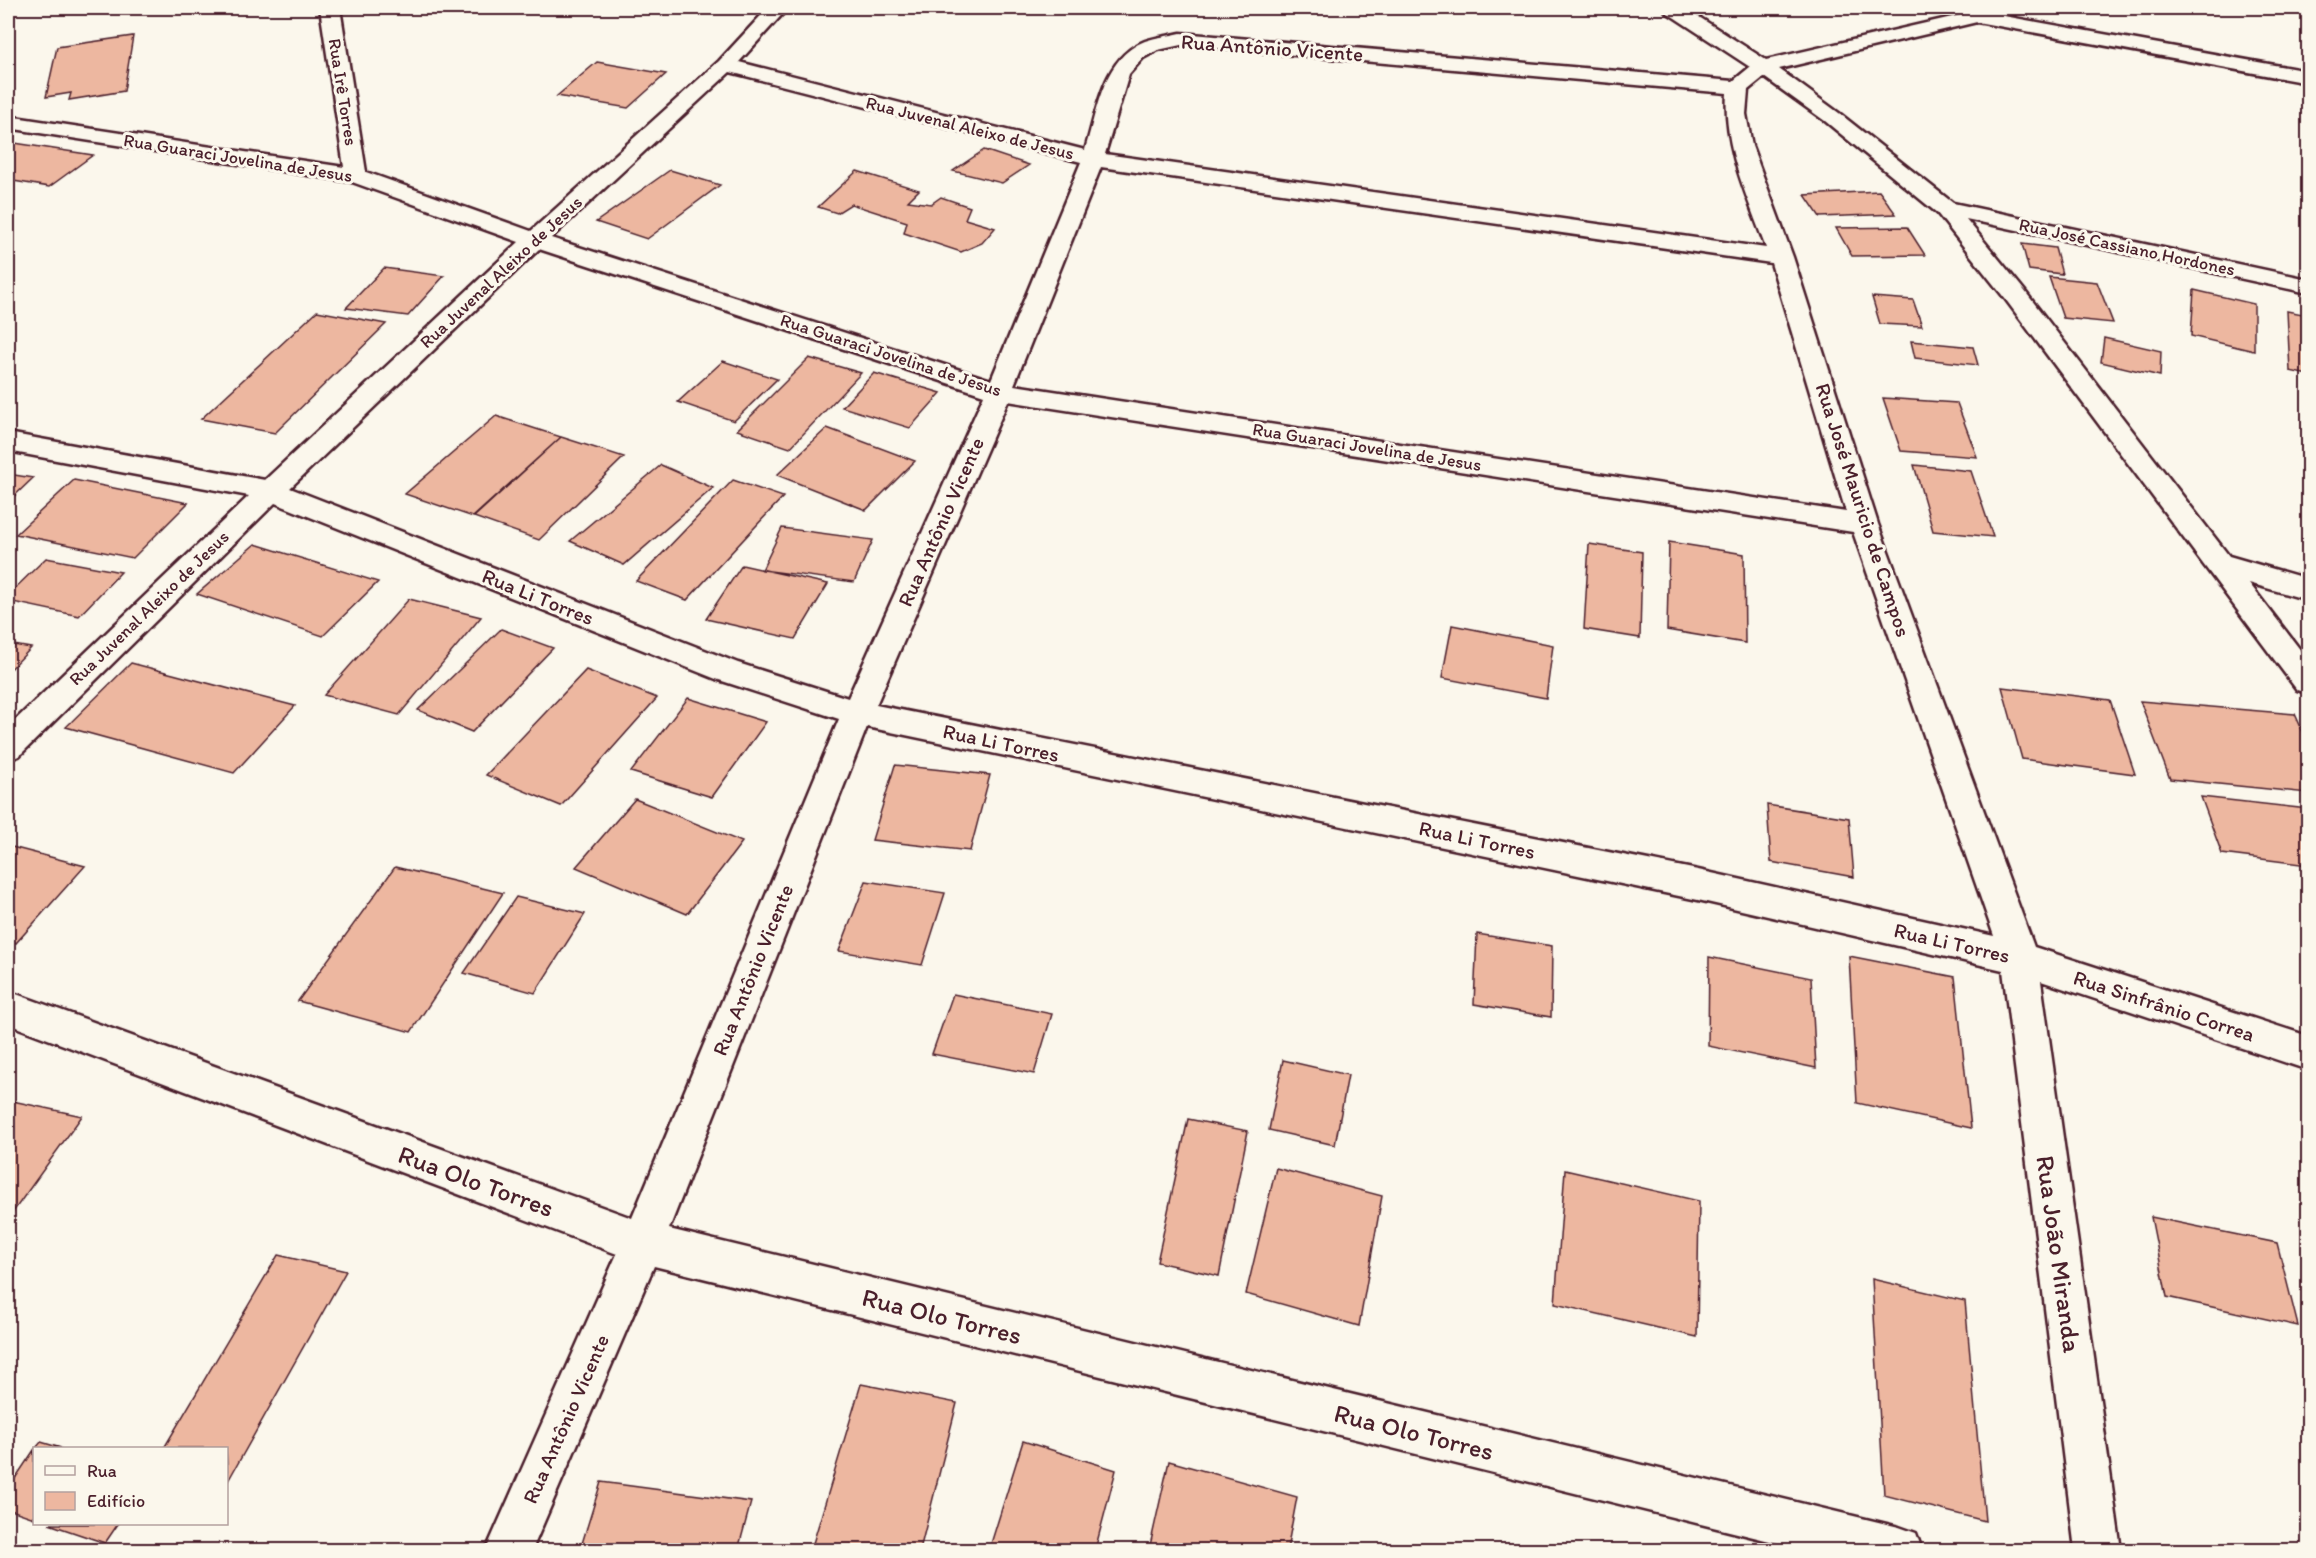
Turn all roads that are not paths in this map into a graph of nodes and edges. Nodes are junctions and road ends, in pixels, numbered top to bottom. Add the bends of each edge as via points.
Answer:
1 (330, 8) edge
2 (778, 8) edge
3 (1673, 8) edge
4 (2013, 8) edge
5 (1976, 16) junction
6 (726, 65) junction
7 (1763, 67) junction
8 (2308, 77) edge
9 (1738, 88) junction
10 (8, 122) edge
11 (1093, 159) junction
12 (356, 176) junction
13 (1945, 208) junction
14 (534, 240) junction
15 (1781, 257) junction
16 (2308, 286) edge
17 (999, 391) junction
18 (8, 442) edge
19 (269, 490) junction
20 (1864, 524) junction
21 (2219, 564) junction
22 (2308, 589) edge
23 (2308, 682) edge
24 (857, 713) junction
25 (8, 747) edge
26 (2020, 958) junction
27 (8, 1007) edge
28 (2308, 1053) edge
29 (644, 1243) junction
30 (509, 1551) edge
31 (1899, 1551) edge
32 (2098, 1551) edge

1 - 12 street, Rua Irê Torres
2 - 6 street
3 - 7 street
4 - 5 street
5 - 7 street
5 - 8 street
6 - 11 street, Rua Juvenal Aleixo de Jesus
6 - 14 street, Rua Juvenal Aleixo de Jesus
7 - 9 street
7 - 13 street
9 - 11 street, Rua Antônio Vicente via 1181,39 1152,45 1136,54 1119,72
9 - 15 street, Rua José Mauricio de Campos via 1736,114 1741,146
10 - 12 street, Rua Guaraci Jovelina de Jesus
11 - 15 street, Rua Juvenal Aleixo de Jesus
11 - 17 street, Rua Antônio Vicente
12 - 14 street, Rua Guaraci Jovelina de Jesus
13 - 16 street, Rua José Cassiano Hordones
13 - 21 street
14 - 17 street, Rua Guaraci Jovelina de Jesus
14 - 19 street, Rua Juvenal Aleixo de Jesus
15 - 20 street, Rua José Mauricio de Campos
17 - 20 street, Rua Guaraci Jovelina de Jesus
17 - 24 street, Rua Antônio Vicente
18 - 19 street, Rua Li Torres
19 - 24 street, Rua Li Torres via 727,671
19 - 25 street, Rua Juvenal Aleixo de Jesus
20 - 26 street, Rua José Mauricio de Campos
21 - 22 street
21 - 23 street
24 - 26 street, Rua Li Torres via 1698,885
24 - 29 street, Rua Antônio Vicente
26 - 28 street, Rua Sinfrânio Correa
26 - 32 street, Rua João Miranda
27 - 29 street, Rua Olo Torres
29 - 30 street, Rua Antônio Vicente
29 - 31 street, Rua Olo Torres

